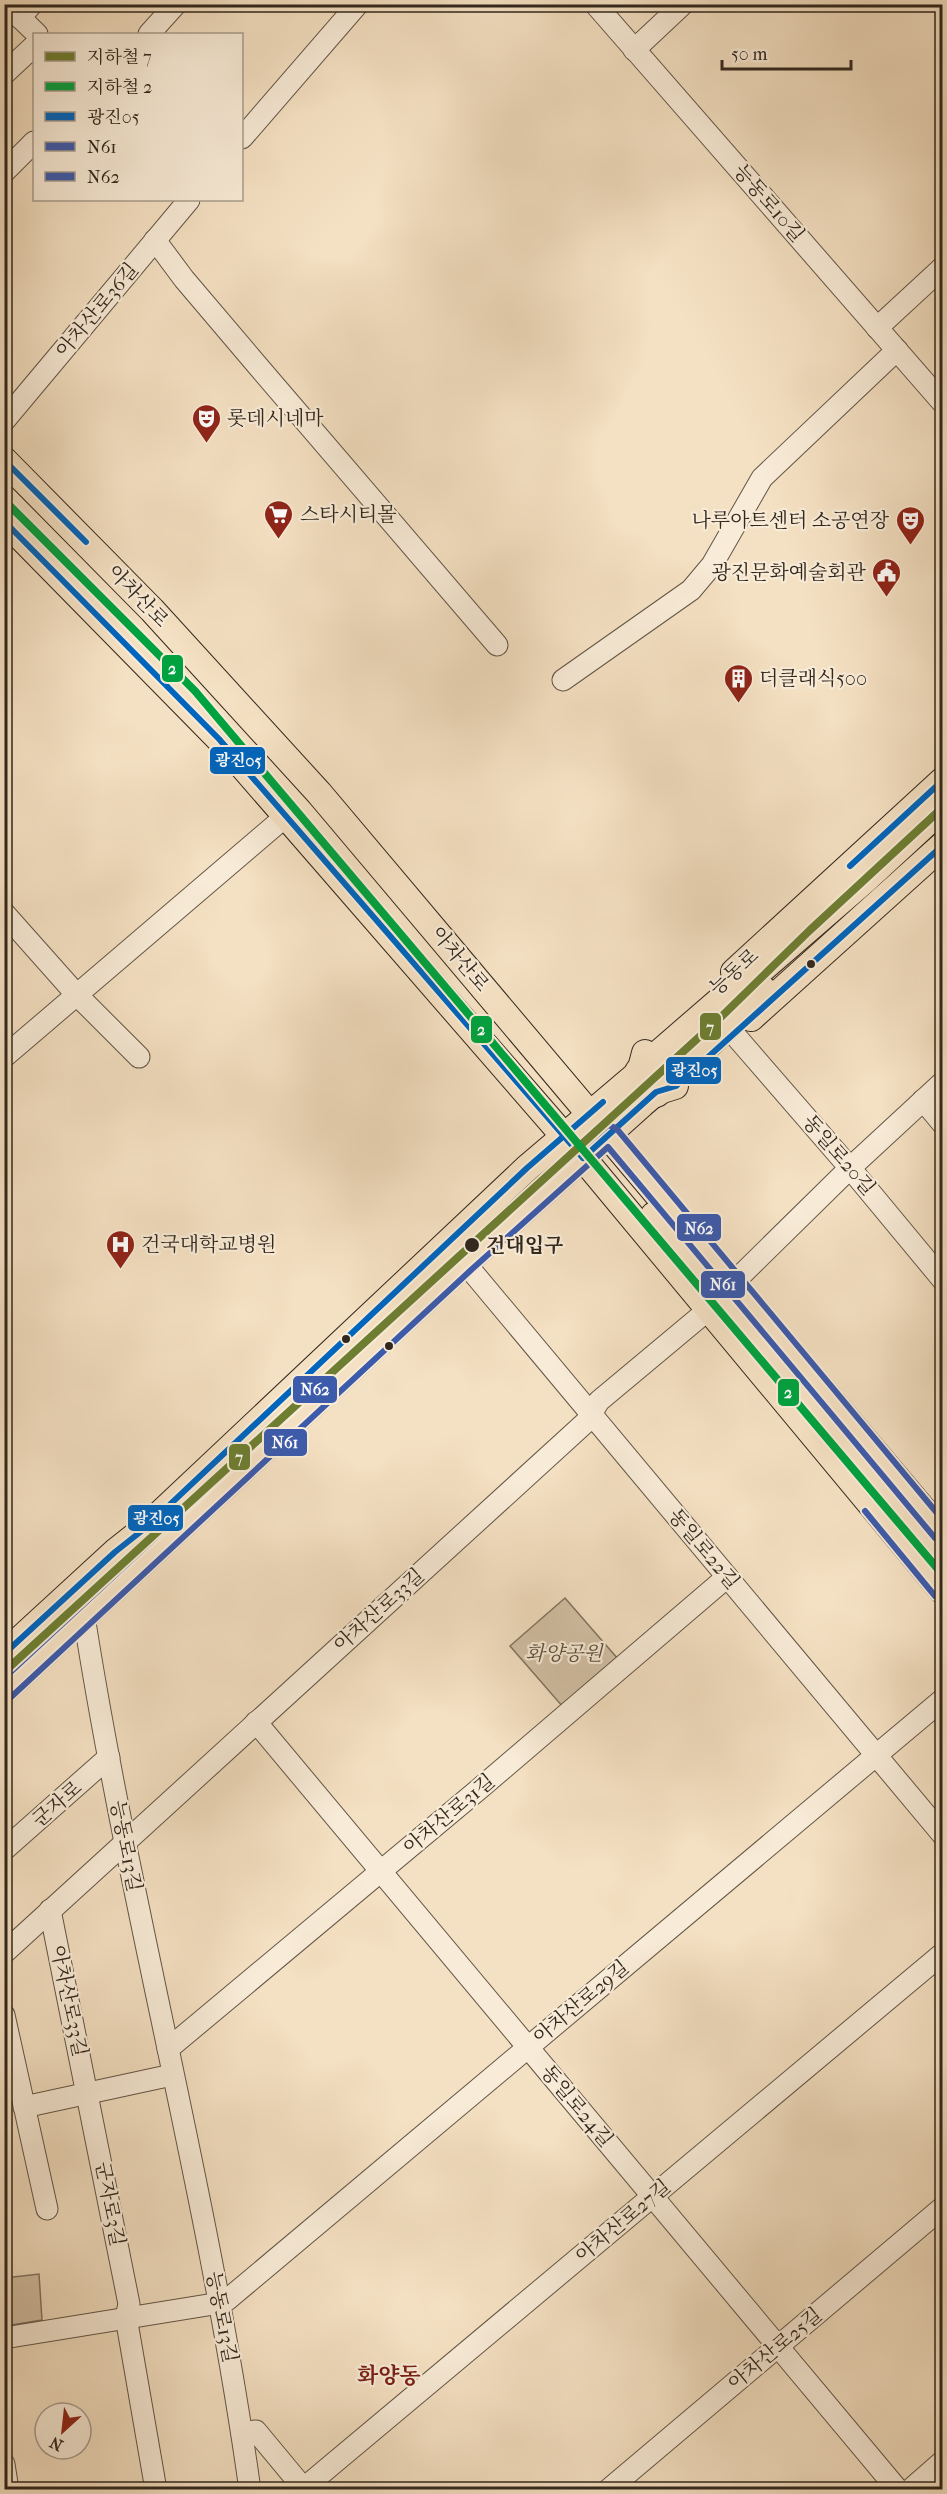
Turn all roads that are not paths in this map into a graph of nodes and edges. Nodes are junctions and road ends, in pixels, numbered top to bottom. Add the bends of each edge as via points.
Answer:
1 (176, 4) edge
2 (358, 4) edge
3 (595, 4) edge
4 (683, 4) edge
5 (20, 9) edge
6 (36, 33) edge
7 (150, 33) edge
8 (33, 47) edge
9 (634, 50) junction
10 (4, 74) edge
11 (243, 137) edge
12 (33, 143) edge
13 (4, 172) edge
14 (188, 201) edge
15 (155, 240) junction
16 (942, 268) edge
17 (877, 328) junction
18 (897, 350) junction
19 (942, 402) edge
20 (4, 421) edge
21 (4, 460) edge
22 (4, 520) edge
23 (497, 645) dead end
24 (563, 680) dead end
25 (942, 781) edge
26 (942, 806) edge
27 (286, 816) junction
28 (942, 820) edge
29 (942, 846) edge
30 (866, 884) junction
31 (4, 913) edge
32 (76, 994) junction
33 (733, 1034) junction
34 (4, 1057) edge
35 (139, 1057) dead end
36 (648, 1082) junction
37 (942, 1083) edge
38 (923, 1100) junction
39 (590, 1113) junction
40 (942, 1122) edge
41 (609, 1134) junction
42 (564, 1135) junction
43 (583, 1158) junction
44 (850, 1167) junction
45 (638, 1168) junction
46 (612, 1193) junction
47 (640, 1199) junction
48 (465, 1263) junction
49 (942, 1279) edge
50 (734, 1282) junction
51 (708, 1310) junction
52 (591, 1414) junction
53 (942, 1532) edge
54 (116, 1552) junction
55 (942, 1562) edge
56 (135, 1568) junction
57 (727, 1577) junction
58 (942, 1590) edge
59 (84, 1616) junction
60 (4, 1654) edge
61 (4, 1691) edge
62 (942, 1700) edge
63 (256, 1722) junction
64 (877, 1755) junction
65 (109, 1757) junction
66 (942, 1834) edge
67 (124, 1842) junction
68 (4, 1850) edge
69 (381, 1870) junction
70 (50, 1910) junction
71 (4, 1953) edge
72 (942, 1954) edge
73 (4, 2015) edge
74 (527, 2046) junction
75 (168, 2049) junction
76 (172, 2075) junction
77 (88, 2092) junction
78 (24, 2107) junction
79 (653, 2197) junction
80 (942, 2208) edge
81 (47, 2209) dead end
82 (220, 2303) junction
83 (126, 2317) junction
84 (4, 2338) edge
85 (778, 2346) junction
86 (242, 2433) junction
87 (942, 2462) edge
88 (4, 2464) edge
89 (304, 2489) edge
90 (8, 2490) edge
91 (156, 2490) edge
92 (250, 2490) edge
93 (608, 2490) edge
94 (898, 2490) edge
95 (910, 2490) edge

1 - 7 street
2 - 11 street
3 - 9 street, 능동로10길
4 - 9 street
5 - 6 street
8 - 10 street
9 - 17 street, 능동로10길
12 - 13 street
14 - 15 street, 아차산로36길
15 - 20 street, 아차산로36길
15 - 23 street
16 - 17 street
17 - 18 street, 능동로10길
18 - 19 street, 능동로10길
18 - 24 street via 762,478 712,565 696,584
21 - 39 main road, 아차산로 via 152,610 319,793
22 - 27 main road, 아차산로 via 152,669
25 - 36 main road, 능동로 via 643,1055
26 - 30 highway
27 - 32 street
27 - 42 main road, 아차산로
28 - 30 highway
29 - 33 main road, 능동로
30 - 36 highway
31 - 32 street
32 - 34 street
32 - 35 street
33 - 36 main road, 능동로 via 676,1086
33 - 44 street, 동일로20길
36 - 39 main road, 능동로
36 - 41 main road, 능동로
37 - 38 street
38 - 40 street
38 - 44 street
39 - 41 main road, 아차산로
39 - 42 main road, 능동로
41 - 43 main road, 능동로
41 - 45 main road, 아차산로
42 - 43 main road, 아차산로
42 - 54 main road, 능동로
43 - 46 main road, 아차산로
43 - 48 main road, 능동로
44 - 49 street, 동일로20길
44 - 50 street
45 - 47 main road
45 - 50 main road, 아차산로
46 - 47 main road
46 - 51 main road, 아차산로
47 - 55 main road
48 - 52 street, 동일로22길
48 - 56 main road, 능동로
50 - 53 main road, 아차산로
51 - 52 street, 아차산로33길 via 599,1401
51 - 58 main road, 아차산로
52 - 57 street, 동일로22길
52 - 63 street, 아차산로33길
54 - 56 main road
54 - 60 main road, 능동로
56 - 59 main road, 능동로
57 - 64 street, 동일로22길
57 - 69 street, 아차산로31길
59 - 61 main road, 능동로
59 - 65 street, 능동로13길
62 - 64 street, 아차산로29길
63 - 67 street, 아차산로33길
63 - 69 street, 동일로24길
64 - 66 street, 동일로22길
64 - 74 street, 아차산로29길
65 - 67 street, 능동로13길
65 - 68 street, 군자로
67 - 70 street, 아차산로33길
67 - 75 street, 능동로13길
69 - 74 street, 동일로24길
69 - 75 street, 아차산로31길
70 - 71 street, 아차산로33길
70 - 77 street, 아차산로33길
72 - 79 street, 아차산로27길
73 - 78 street
74 - 79 street, 동일로24길
74 - 82 street, 아차산로29길
75 - 76 street, 능동로13길
76 - 77 street
76 - 82 street, 능동로13길
77 - 78 street
77 - 83 street, 군자로3길 via 129,2304
78 - 81 street
79 - 85 street, 동일로24길
79 - 89 street, 아차산로27길
80 - 85 street, 아차산로25길
82 - 83 street
82 - 86 street, 능동로13길
83 - 84 street
83 - 91 street, 군자로3길
85 - 93 street, 아차산로25길
85 - 94 street, 동일로24길
86 - 89 street via 256,2432
86 - 92 street, 능동로13길
87 - 95 street
88 - 90 street

